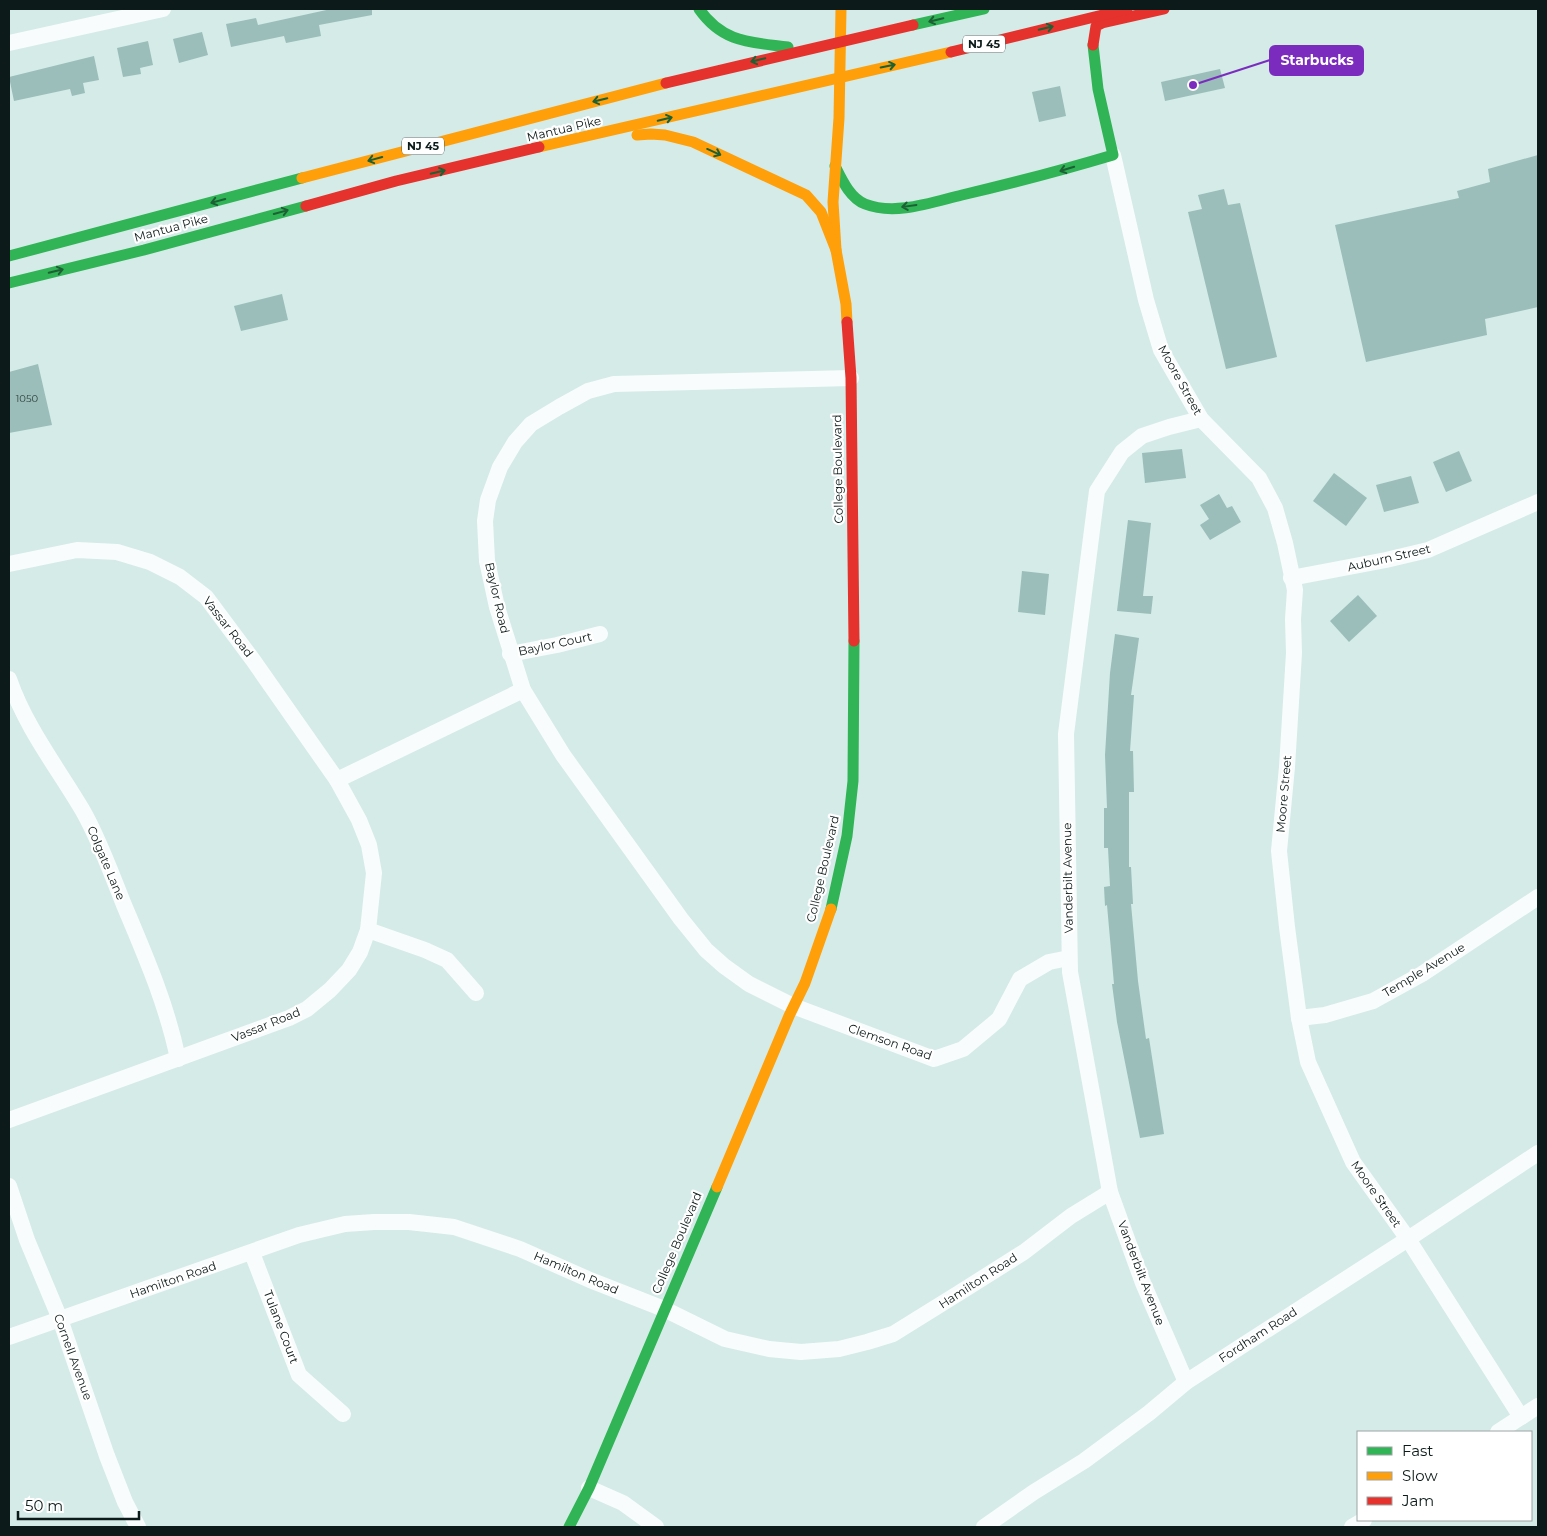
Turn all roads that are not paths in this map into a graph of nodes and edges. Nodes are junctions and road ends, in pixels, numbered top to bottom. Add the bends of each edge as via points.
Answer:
1 (163, 9) edge
2 (699, 9) edge
3 (841, 9) edge
4 (984, 9) edge
5 (1128, 9) edge
6 (1164, 9) edge
7 (1067, 36) dead end
8 (840, 42) junction
9 (9, 43) edge
10 (1081, 46) dead end
11 (803, 49) junction
12 (957, 51) junction
13 (1092, 62) junction
14 (840, 77) junction
15 (532, 150) junction
16 (1113, 155) junction
17 (835, 166) junction
18 (833, 192) junction
19 (813, 203) junction
20 (836, 250) junction
21 (9, 256) edge
22 (9, 283) edge
23 (851, 378) junction
24 (1201, 419) junction
25 (1538, 502) edge
26 (9, 564) edge
27 (1291, 578) junction
28 (600, 634) dead end
29 (510, 654) junction
30 (9, 679) edge
31 (523, 690) junction
32 (337, 780) junction
33 (1538, 897) edge
34 (368, 930) junction
35 (1069, 958) junction
36 (476, 993) dead end
37 (793, 1006) junction
38 (1299, 1018) junction
39 (178, 1059) junction
40 (9, 1120) edge
41 (1538, 1153) edge
42 (9, 1186) edge
43 (1110, 1192) junction
44 (1408, 1239) junction
45 (252, 1253) junction
46 (664, 1309) junction
47 (60, 1318) junction
48 (9, 1337) edge
49 (1186, 1382) junction
50 (1538, 1406) edge
51 (343, 1414) dead end
52 (1521, 1417) junction
53 (1500, 1431) edge
54 (589, 1488) junction
55 (138, 1527) edge
56 (569, 1527) edge
57 (656, 1527) edge
58 (984, 1527) edge

1 - 9 street
2 - 11 main road via 725,36
3 - 8 main road, College Boulevard
4 -> 8 main road, Mantua Pike / NJ 45
12 -> 5 main road, Mantua Pike / NJ 45
6 - 13 main road via 1096,26
7 - 12 main road via 981,52
8 - 11 main road, Mantua Pike / NJ 45
8 - 14 main road, College Boulevard
10 - 13 main road
11 -> 21 main road, Mantua Pike / NJ 45
14 -> 12 main road, Mantua Pike / NJ 45
13 - 16 main road
15 -> 14 main road, Mantua Pike / NJ 45
14 - 17 main road, College Boulevard
15 -> 19 main road via 546,155 646,133 678,136 806,195
22 -> 15 main road, Mantua Pike / NJ 45 via 396,181
16 -> 17 main road via 1029,180 896,208 858,200
16 - 24 street, Moore Street via 1146,300 1161,350
17 - 18 main road, College Boulevard
18 - 19 main road
18 - 20 main road, College Boulevard
19 - 20 main road via 821,212
20 - 23 main road, College Boulevard via 845,295
23 - 29 street, Baylor Road via 614,384 588,391 531,424 500,467 488,500 485,521 488,561
23 - 37 main road, College Boulevard via 854,782 847,836 830,911 805,983
24 - 27 street, Moore Street via 1259,478 1275,508
24 - 35 street, Vanderbilt Avenue via 1142,436 1122,452 1097,492 1066,734
25 - 27 street, Auburn Street via 1428,550
26 - 32 street, Vassar Road via 77,550 117,552 150,562 180,577 206,597
27 - 38 street, Moore Street via 1295,590 1294,654 1279,851
28 - 29 street, Baylor Court
29 - 31 street, Baylor Road
30 - 39 street, Colgate Lane via 20,708 94,833 150,968 172,1030
31 - 32 street
31 - 37 street, Baylor Road via 563,755 706,950 749,984
32 - 34 street, Vassar Road via 369,845 374,873
33 - 38 street, Temple Avenue via 1422,974 1373,1001 1325,1015
34 - 36 street via 447,960
34 - 39 street, Vassar Road via 349,970 306,1009
35 - 37 street, Clemson Road via 1049,962 1020,979 999,1019 964,1049 934,1059
35 - 43 street, Vanderbilt Avenue
37 - 46 main road, College Boulevard
38 - 44 street, Moore Street via 1308,1062 1353,1162
39 - 40 street, Vassar Road
41 - 44 street, Fordham Road
42 - 47 street, Cornell Avenue via 27,1240
43 - 46 street, Hamilton Road via 960,1293 893,1334 868,1342 839,1349 801,1352 769,1349 725,1339
43 - 49 street, Vanderbilt Avenue via 1143,1283
44 - 49 street, Fordham Road
44 - 52 street, Moore Street
45 - 46 street, Hamilton Road via 299,1235 345,1224 409,1222 454,1227 520,1250
45 - 47 street, Hamilton Road
45 - 51 street, Tulane Court via 299,1375
46 - 54 main road, College Boulevard
47 - 48 street, Hamilton Road
47 - 55 street, Cornell Avenue via 107,1456
49 - 58 street, Fordham Road via 1084,1461
50 - 52 street
52 - 53 street
54 - 56 main road, College Boulevard
54 - 57 street via 622,1503

